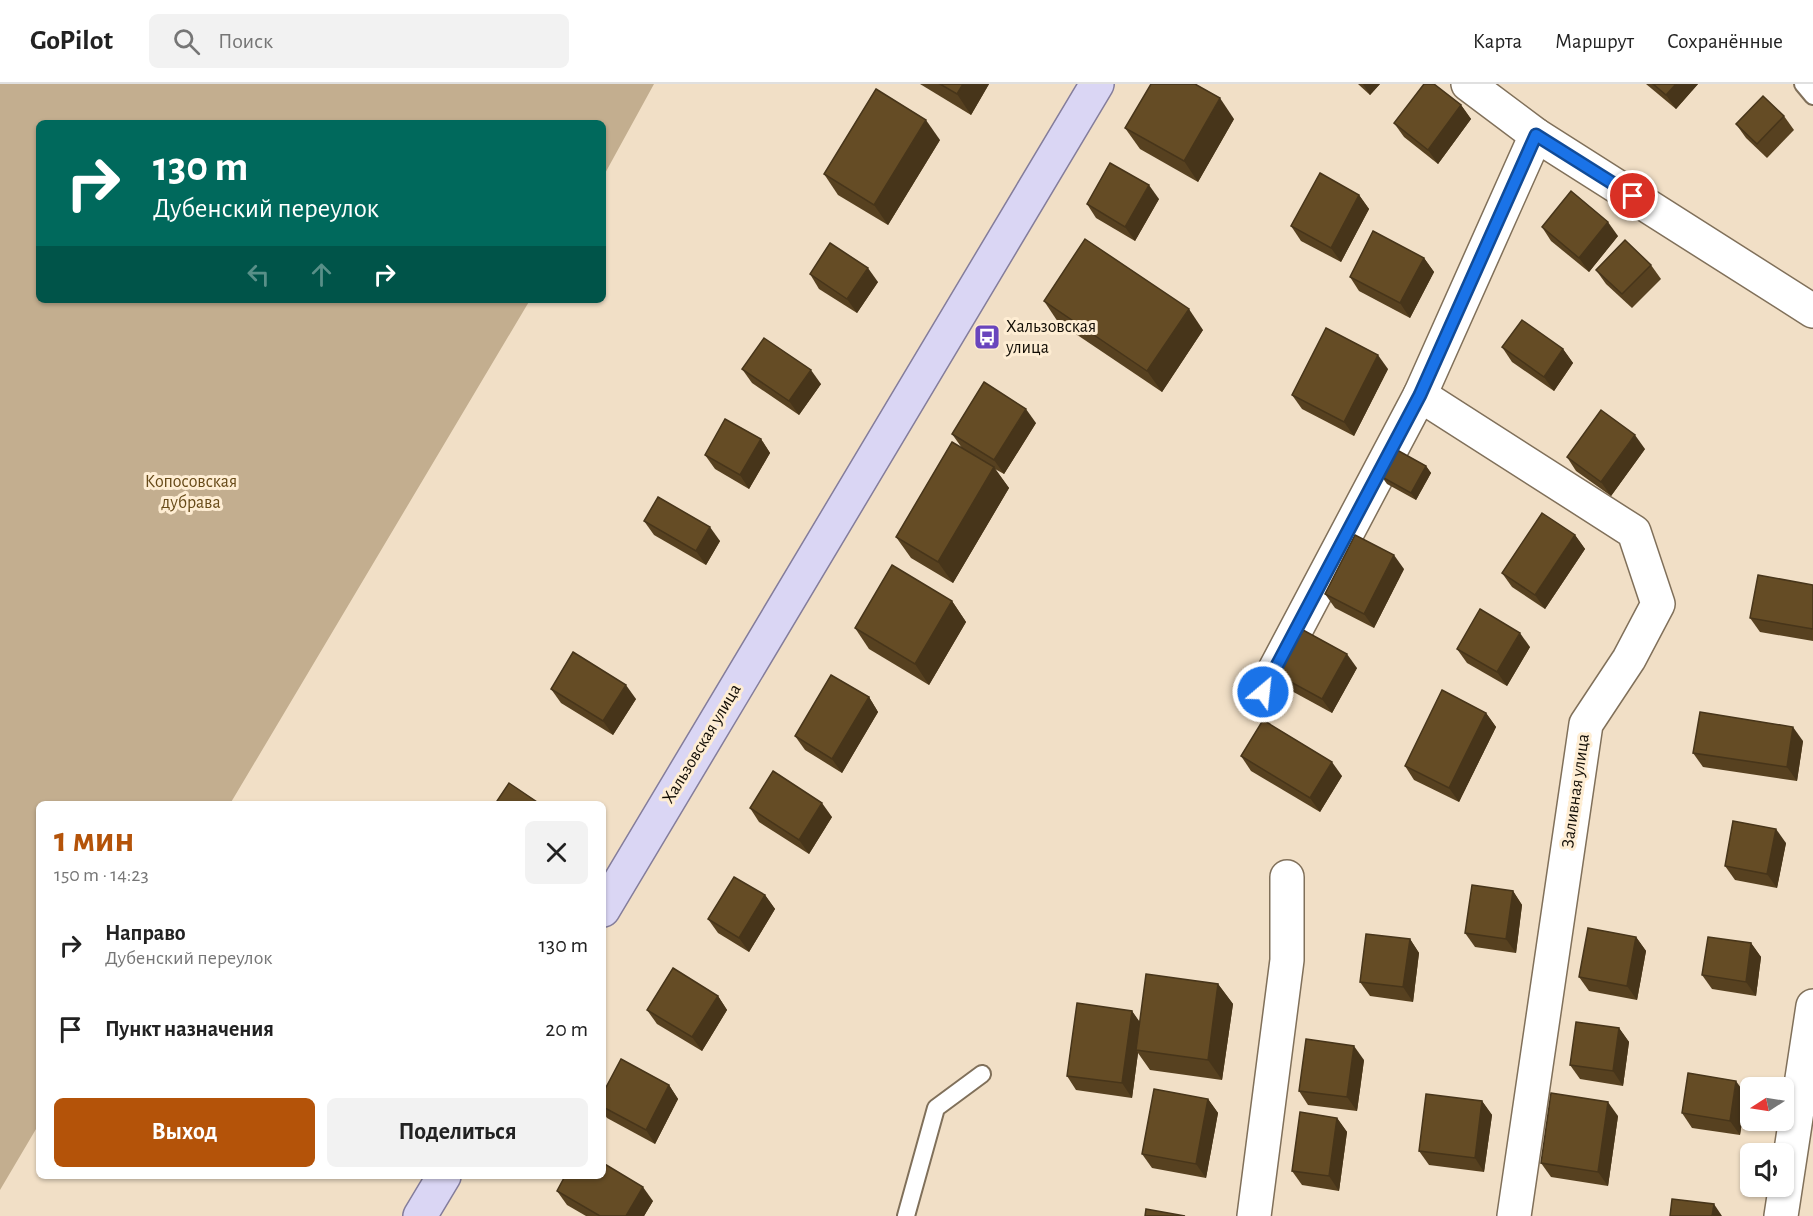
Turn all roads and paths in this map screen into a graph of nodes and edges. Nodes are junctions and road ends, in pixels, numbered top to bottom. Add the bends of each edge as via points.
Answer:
1 (1097, 84) edge
2 (1468, 84) edge
3 (1803, 84) edge
4 (1813, 96) edge
5 (1536, 135) junction
6 (1813, 311) edge
7 (1420, 395) junction
8 (1263, 692) dead end
9 (1287, 878) dead end
10 (606, 905) edge
11 (1813, 1006) edge
12 (982, 1074) dead end
13 (442, 1179) edge
14 (420, 1216) edge
15 (906, 1216) edge
16 (1254, 1216) edge
17 (1514, 1216) edge
18 (1781, 1216) edge

1 - 10 main road, Хальзовская улица
2 - 5 street
3 - 4 lane
5 - 6 street
5 - 7 street
7 - 8 street
7 - 17 street, Заливная улица via 1634,532 1658,604 1629,659 1586,724
9 - 16 street via 1287,960
11 - 18 street
12 - 15 lane via 936,1108
13 - 14 main road

